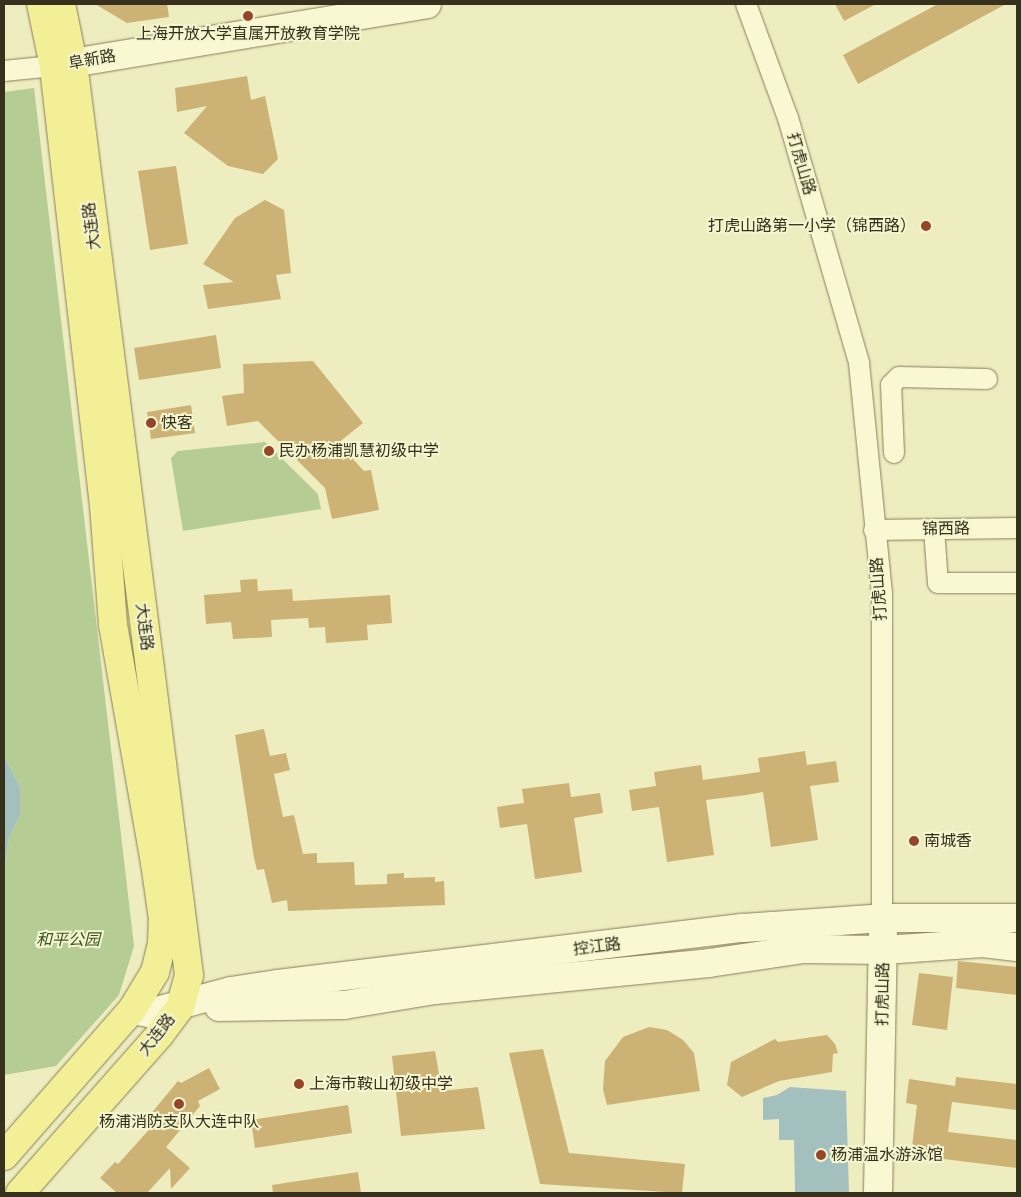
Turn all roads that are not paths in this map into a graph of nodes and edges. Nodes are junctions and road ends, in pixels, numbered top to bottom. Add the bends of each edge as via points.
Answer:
1 (41, 4) edge
2 (61, 4) edge
3 (427, 4) edge
4 (746, 4) edge
5 (63, 65) junction
6 (4, 71) edge
7 (987, 379) dead end
8 (894, 453) dead end
9 (1017, 528) edge
10 (934, 529) junction
11 (874, 530) junction
12 (1017, 583) edge
13 (882, 918) junction
14 (1017, 918) edge
15 (1017, 947) edge
16 (884, 950) junction
17 (180, 1007) junction
18 (132, 1010) junction
19 (4, 1156) edge
20 (20, 1193) edge
21 (878, 1193) edge

1 - 5 main road, 大连路
2 - 5 main road, 大连路
3 - 5 main road, 阜新路
4 - 11 street, 打虎山路 via 788,118 859,363
5 - 6 street
5 - 17 main road, 大连路 via 94,249 188,949 189,975
5 - 18 main road, 大连路 via 113,625 163,919 162,944 155,972
7 - 8 street via 899,377 891,385
9 - 10 street, 锦西路
10 - 11 street, 锦西路
10 - 12 street via 938,583
11 - 13 street, 打虎山路 via 882,594
13 - 14 main road, 控江路
13 - 16 main road, 打虎山路
13 - 17 main road, 控江路 via 744,928 407,967 231,990
15 - 16 main road, 控江路 via 983,943
16 - 17 main road, 控江路 via 804,949 708,963 435,990 344,1005
16 - 21 main road, 打虎山路
17 - 18 main road, 控江路 via 149,1013
17 - 20 main road, 大连路 via 122,1079
18 - 19 main road, 大连路

